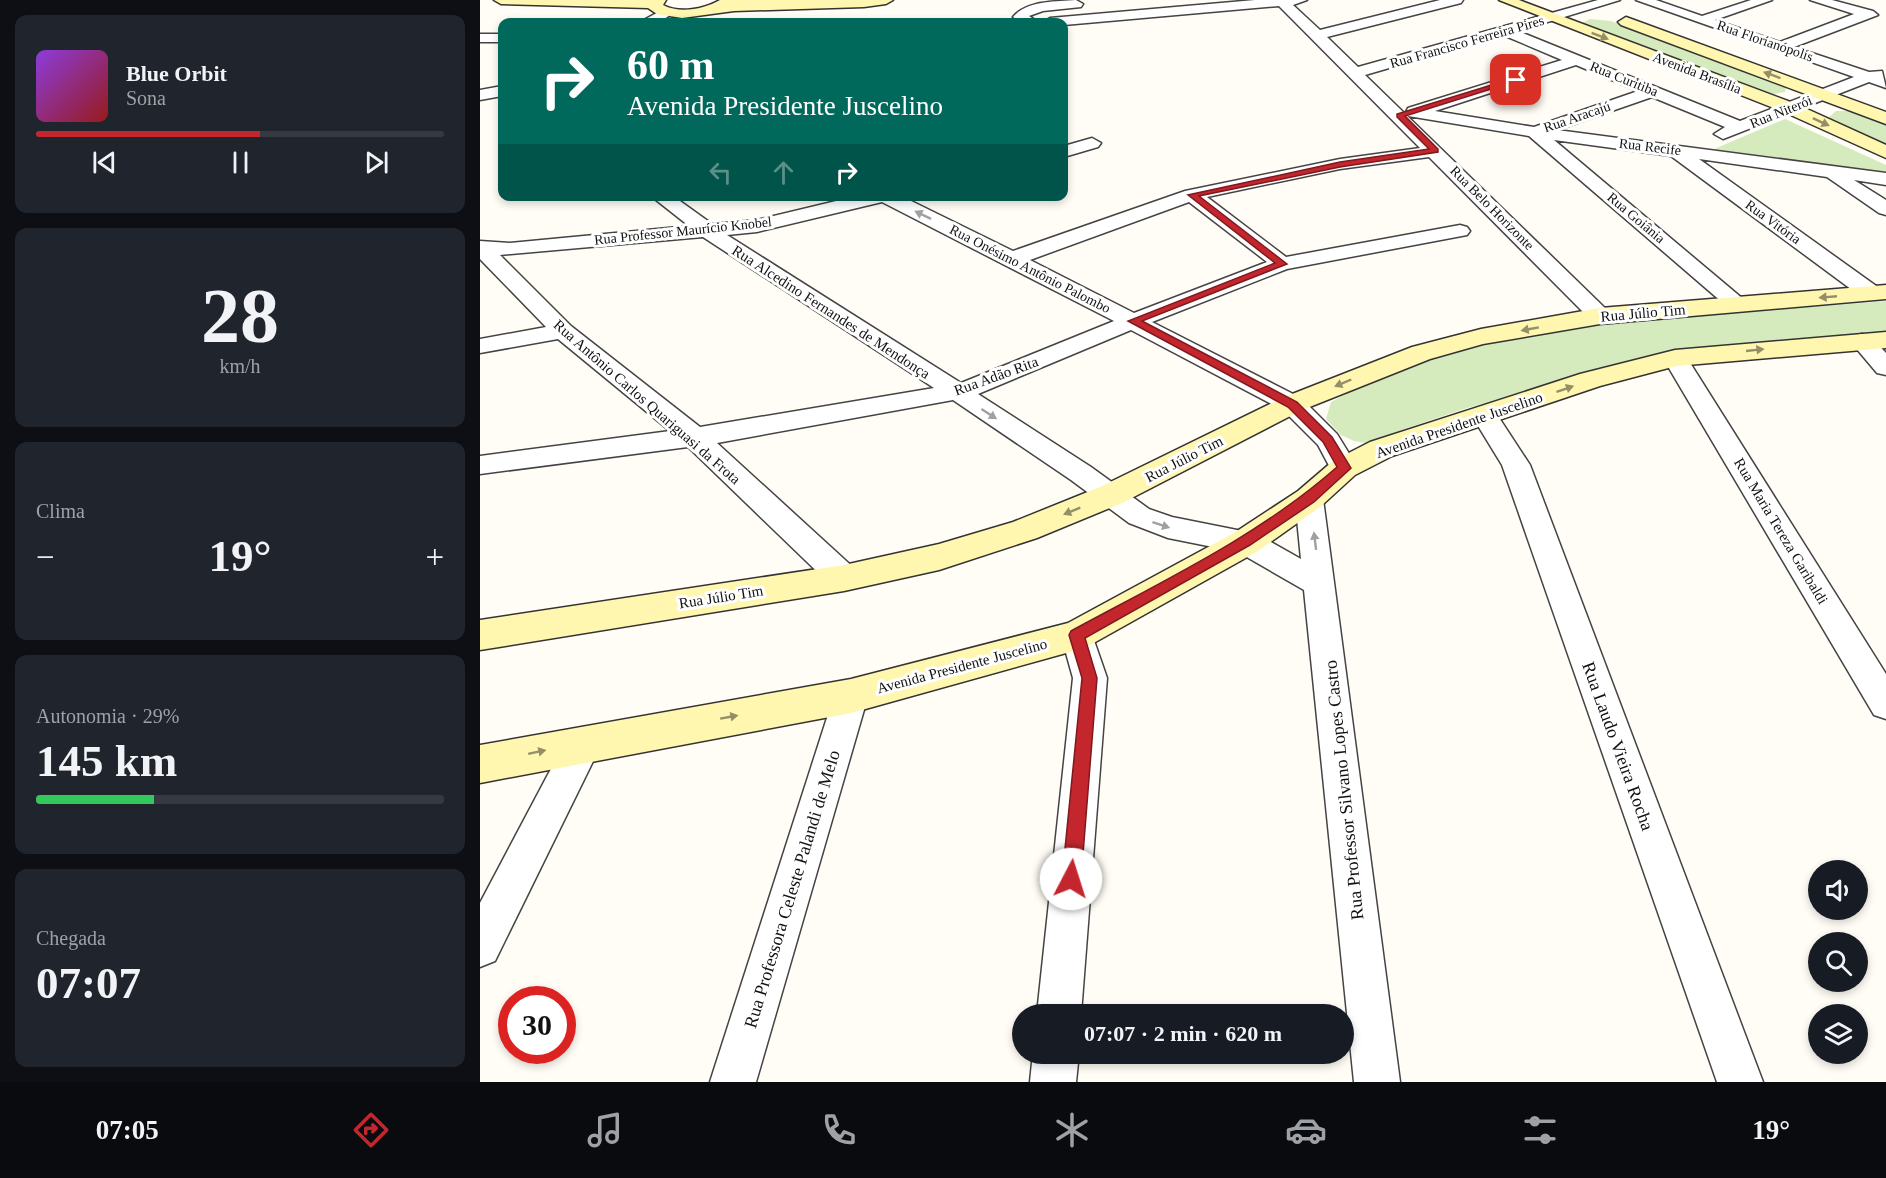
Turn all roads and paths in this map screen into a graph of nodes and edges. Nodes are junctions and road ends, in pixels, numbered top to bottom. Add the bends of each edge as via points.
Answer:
1 (501, 0) edge
2 (730, 0) edge
3 (886, 0) edge
4 (1456, 0) edge
5 (1506, 0) edge
6 (1566, 0) edge
7 (1613, 0) edge
8 (1643, 0) edge
9 (1765, 0) edge
10 (1817, 0) edge
11 (1288, 1) edge
12 (1587, 7) junction
13 (713, 8) junction
14 (662, 9) edge
15 (1153, 14) junction
16 (1868, 14) junction
17 (1551, 17) junction
18 (1024, 18) edge
19 (1886, 18) edge
20 (1702, 20) junction
21 (1068, 21) edge
22 (1505, 31) junction
23 (1318, 34) junction
24 (480, 38) edge
25 (498, 38) edge
26 (1779, 46) junction
27 (1577, 60) junction
28 (1355, 74) junction
29 (1881, 77) edge
30 (1653, 91) junction
31 (498, 92) edge
32 (480, 94) edge
33 (1825, 94) junction
34 (1790, 108) junction
35 (1407, 114) junction
36 (1886, 118) edge
37 (1742, 128) junction
38 (1534, 132) junction
39 (1092, 143) dead end
40 (1435, 150) junction
41 (1675, 150) junction
42 (1068, 151) edge
43 (1886, 152) edge
44 (1828, 172) junction
45 (1886, 179) edge
46 (1192, 195) junction
47 (666, 201) edge
48 (863, 201) edge
49 (894, 201) edge
50 (1886, 209) edge
51 (704, 230) junction
52 (1460, 231) dead end
53 (481, 249) edge
54 (1012, 259) junction
55 (1282, 264) junction
56 (1878, 292) edge
57 (1738, 304) junction
58 (1600, 316) junction
59 (1133, 321) junction
60 (563, 331) junction
61 (1874, 340) edge
62 (480, 346) edge
63 (1675, 358) junction
64 (1886, 368) edge
65 (956, 392) junction
66 (1292, 404) junction
67 (1485, 417) junction
68 (693, 436) junction
69 (480, 465) edge
70 (1344, 468) junction
71 (1111, 495) junction
72 (1309, 499) junction
73 (1246, 542) junction
74 (844, 578) junction
75 (1320, 584) junction
76 (480, 635) edge
77 (1077, 635) junction
78 (851, 696) junction
79 (1886, 704) edge
80 (584, 743) junction
81 (480, 764) edge
82 (480, 946) edge
83 (1060, 1004) edge
84 (1055, 1064) edge
85 (734, 1082) edge
86 (1053, 1082) edge
87 (1377, 1082) edge
88 (1740, 1082) edge

1 - 14 main road
2 - 13 main road
3 - 13 main road
4 - 23 street
5 - 17 main road, Avenida Brasília
6 - 12 main road, Avenida Brasília
7 - 12 street, Rua Francisco Ferreira Pires
8 - 20 street, Rua Florianópolis
9 - 20 street
10 - 16 street
11 - 15 street
11 - 23 street, Rua Belo Horizonte
12 - 17 street, Rua Francisco Ferreira Pires
33 -> 12 main road, Avenida Brasília
13 - 14 main road via 684,13
15 - 18 street via 1094,4 1033,9 1020,16
15 - 21 street
16 - 19 street
16 - 26 street
17 - 22 street, Rua Francisco Ferreira Pires
17 -> 34 main road, Avenida Brasília
20 - 26 street, Rua Florianópolis
22 - 27 street, Rua Curitiba
22 - 28 street, Rua Francisco Ferreira Pires
23 - 28 street, Rua Belo Horizonte
24 - 25 street
26 - 29 street, Rua Florianópolis
27 - 30 street, Rua Curitiba
27 - 35 street
28 - 35 street, Rua Belo Horizonte
29 - 33 street, Rua Niterói
30 - 37 street, Rua Curitiba
30 - 38 street, Rua Aracajú
31 - 32 street
33 - 34 street, Rua Niterói
33 - 36 main road, Avenida Brasília
34 - 37 street, Rua Niterói
34 -> 43 main road, Avenida Brasília
35 - 38 street, Rua Recife
35 - 40 street, Rua Belo Horizonte
37 - 41 street, Rua Niterói
38 - 41 street, Rua Recife
38 - 57 street, Rua Goiânia
39 - 42 street
40 - 46 street via 1340,164
40 - 58 street, Rua Belo Horizonte
41 - 44 street, Rua Recife
41 - 56 street, Rua Vitória
44 - 45 street, Rua Recife
44 - 50 street
46 - 54 street
46 - 55 street
47 - 51 street, Rua Alcedino Fernandes de Mendonça
48 - 51 street, Rua Professor Maurício Knobel via 757,226
54 -> 49 street, Rua Onésimo Antônio Palombo
51 - 53 street, Rua Professor Maurício Knobel
51 - 65 street, Rua Alcedino Fernandes de Mendonça
52 - 55 street, Rua Adão Rita
53 - 60 street, Rua Antônio Carlos Quariguasi da Frota
54 - 59 street, Rua Onésimo Antônio Palombo
55 - 59 street, Rua Adão Rita
56 -> 57 main road, Rua Júlio Tim
57 - 58 main road, Rua Júlio Tim
58 -> 66 main road, Rua Júlio Tim via 1481,337 1421,353
59 - 65 street, Rua Adão Rita via 987,383
59 - 66 street, Rua Onésimo Antônio Palombo
60 - 62 street
60 - 68 street, Rua Antônio Carlos Quariguasi da Frota
63 -> 61 main road, Avenida Presidente Juscelino
61 - 64 street
67 -> 63 main road, Avenida Presidente Juscelino via 1590,380
63 - 79 street, Rua Maria Tereza Garibaldi
65 - 68 street, Rua Adão Rita
65 -> 71 street, Rua Alcedino Fernandes de Mendonça
66 - 70 street, Rua Onésimo Antônio Palombo via 1328,440
66 - 71 main road, Rua Júlio Tim
67 - 70 main road, Avenida Presidente Juscelino via 1381,449
67 - 88 street, Rua Laudo Vieira Rocha via 1516,465
68 - 69 street, Rua Adão Rita
68 - 74 street, Rua Antônio Carlos Quariguasi da Frota
70 - 72 main road, Avenida Presidente Juscelino
71 -> 73 street, Rua Alcedino Fernandes de Mendonça via 1154,523
71 -> 74 main road, Rua Júlio Tim via 1025,530 939,557
72 - 73 main road, Avenida Presidente Juscelino
75 -> 72 street, Rua Professor Silvano Lopes Castro
73 - 75 street, Rua Alcedino Fernandes de Mendonça
73 - 77 main road, Avenida Presidente Juscelino
74 - 76 main road, Rua Júlio Tim
75 - 87 street, Rua Professor Silvano Lopes Castro
77 - 78 main road, Avenida Presidente Juscelino
77 - 83 street via 1090,678
80 -> 78 main road, Avenida Presidente Juscelino
78 - 85 street, Rua Professora Celeste Palandi de Melo
81 -> 80 main road, Avenida Presidente Juscelino
80 - 82 street
84 - 86 street

